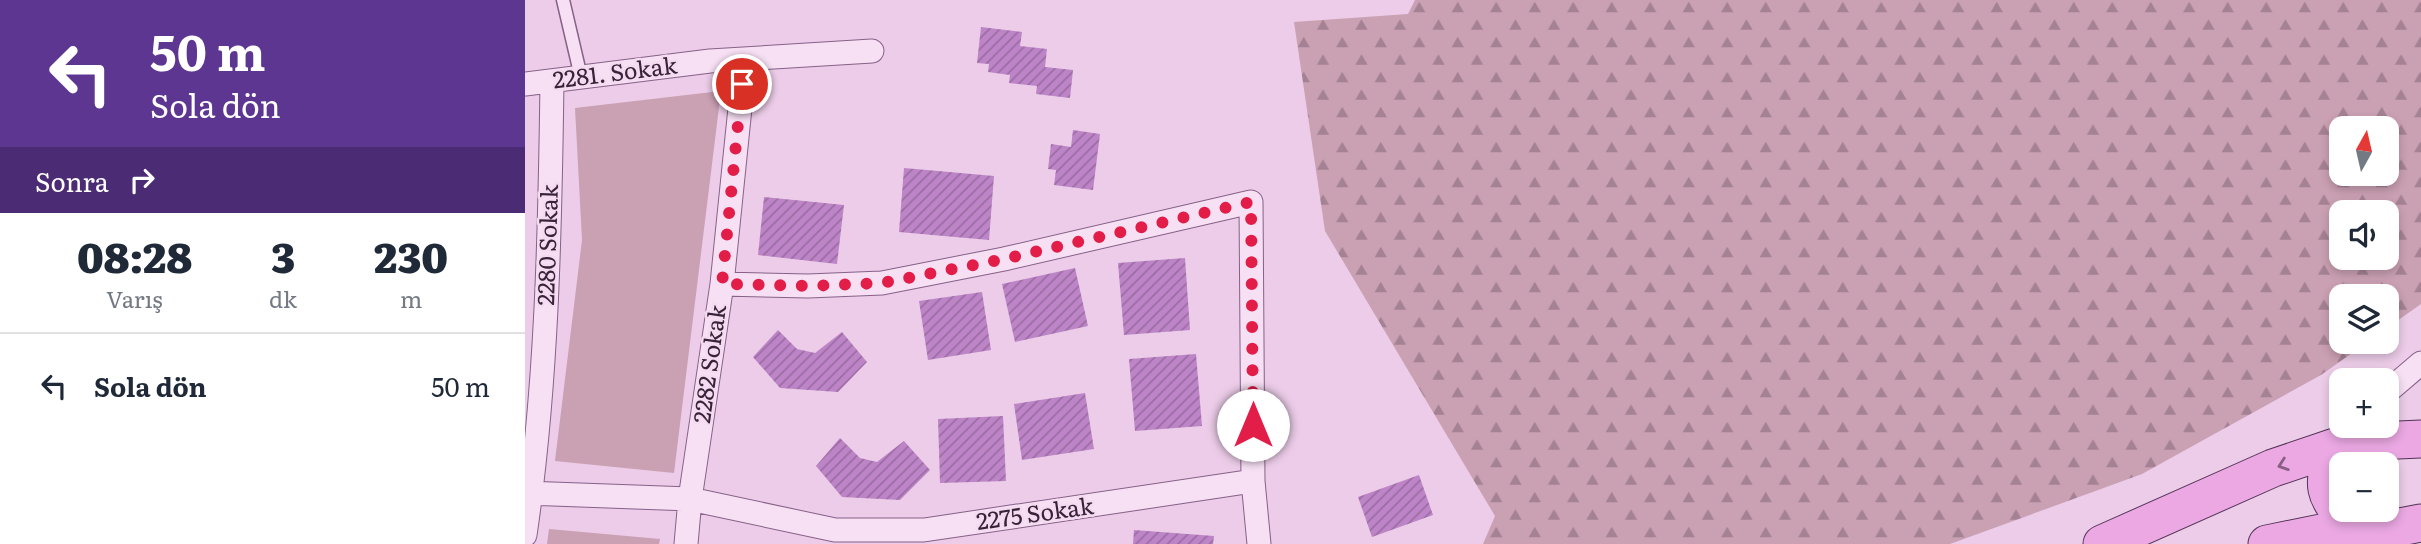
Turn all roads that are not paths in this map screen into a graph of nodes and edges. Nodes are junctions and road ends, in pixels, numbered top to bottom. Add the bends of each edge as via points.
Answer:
1 (563, 0) edge
2 (872, 51) dead end
3 (745, 59) junction
4 (581, 77) junction
5 (552, 81) junction
6 (525, 84) edge
7 (722, 284) junction
8 (2421, 363) edge
9 (2399, 382) edge
10 (2340, 438) edge
11 (2343, 438) edge
12 (2357, 438) edge
13 (2421, 439) edge
14 (1253, 481) junction
15 (528, 494) edge
16 (690, 499) junction
17 (2421, 523) edge
18 (2351, 527) junction
19 (525, 535) edge
20 (686, 544) edge
21 (1259, 544) edge
22 (2102, 544) edge
23 (2267, 544) edge

1 - 4 lane
2 - 3 street, 2281. Sokak
3 - 4 street, 2281. Sokak
3 - 7 street, 2282 Sokak
4 - 5 street, 2281. Sokak
5 - 6 street, 2281. Sokak
5 - 15 street, 2280 Sokak via 550,252
7 - 14 street via 882,283 1251,202
7 - 16 street, 2282 Sokak
8 - 9 street
10 -> 22 main road
11 - 18 main road via 2325,475 2328,498
12 - 13 main road
14 - 16 street, 2275 Sokak via 924,530 835,530
14 - 21 street
15 - 16 street, 2275 Sokak
15 - 19 street, 2280 Sokak
16 - 20 street, 2282 Sokak
17 - 18 main road via 2395,528
18 - 23 main road

